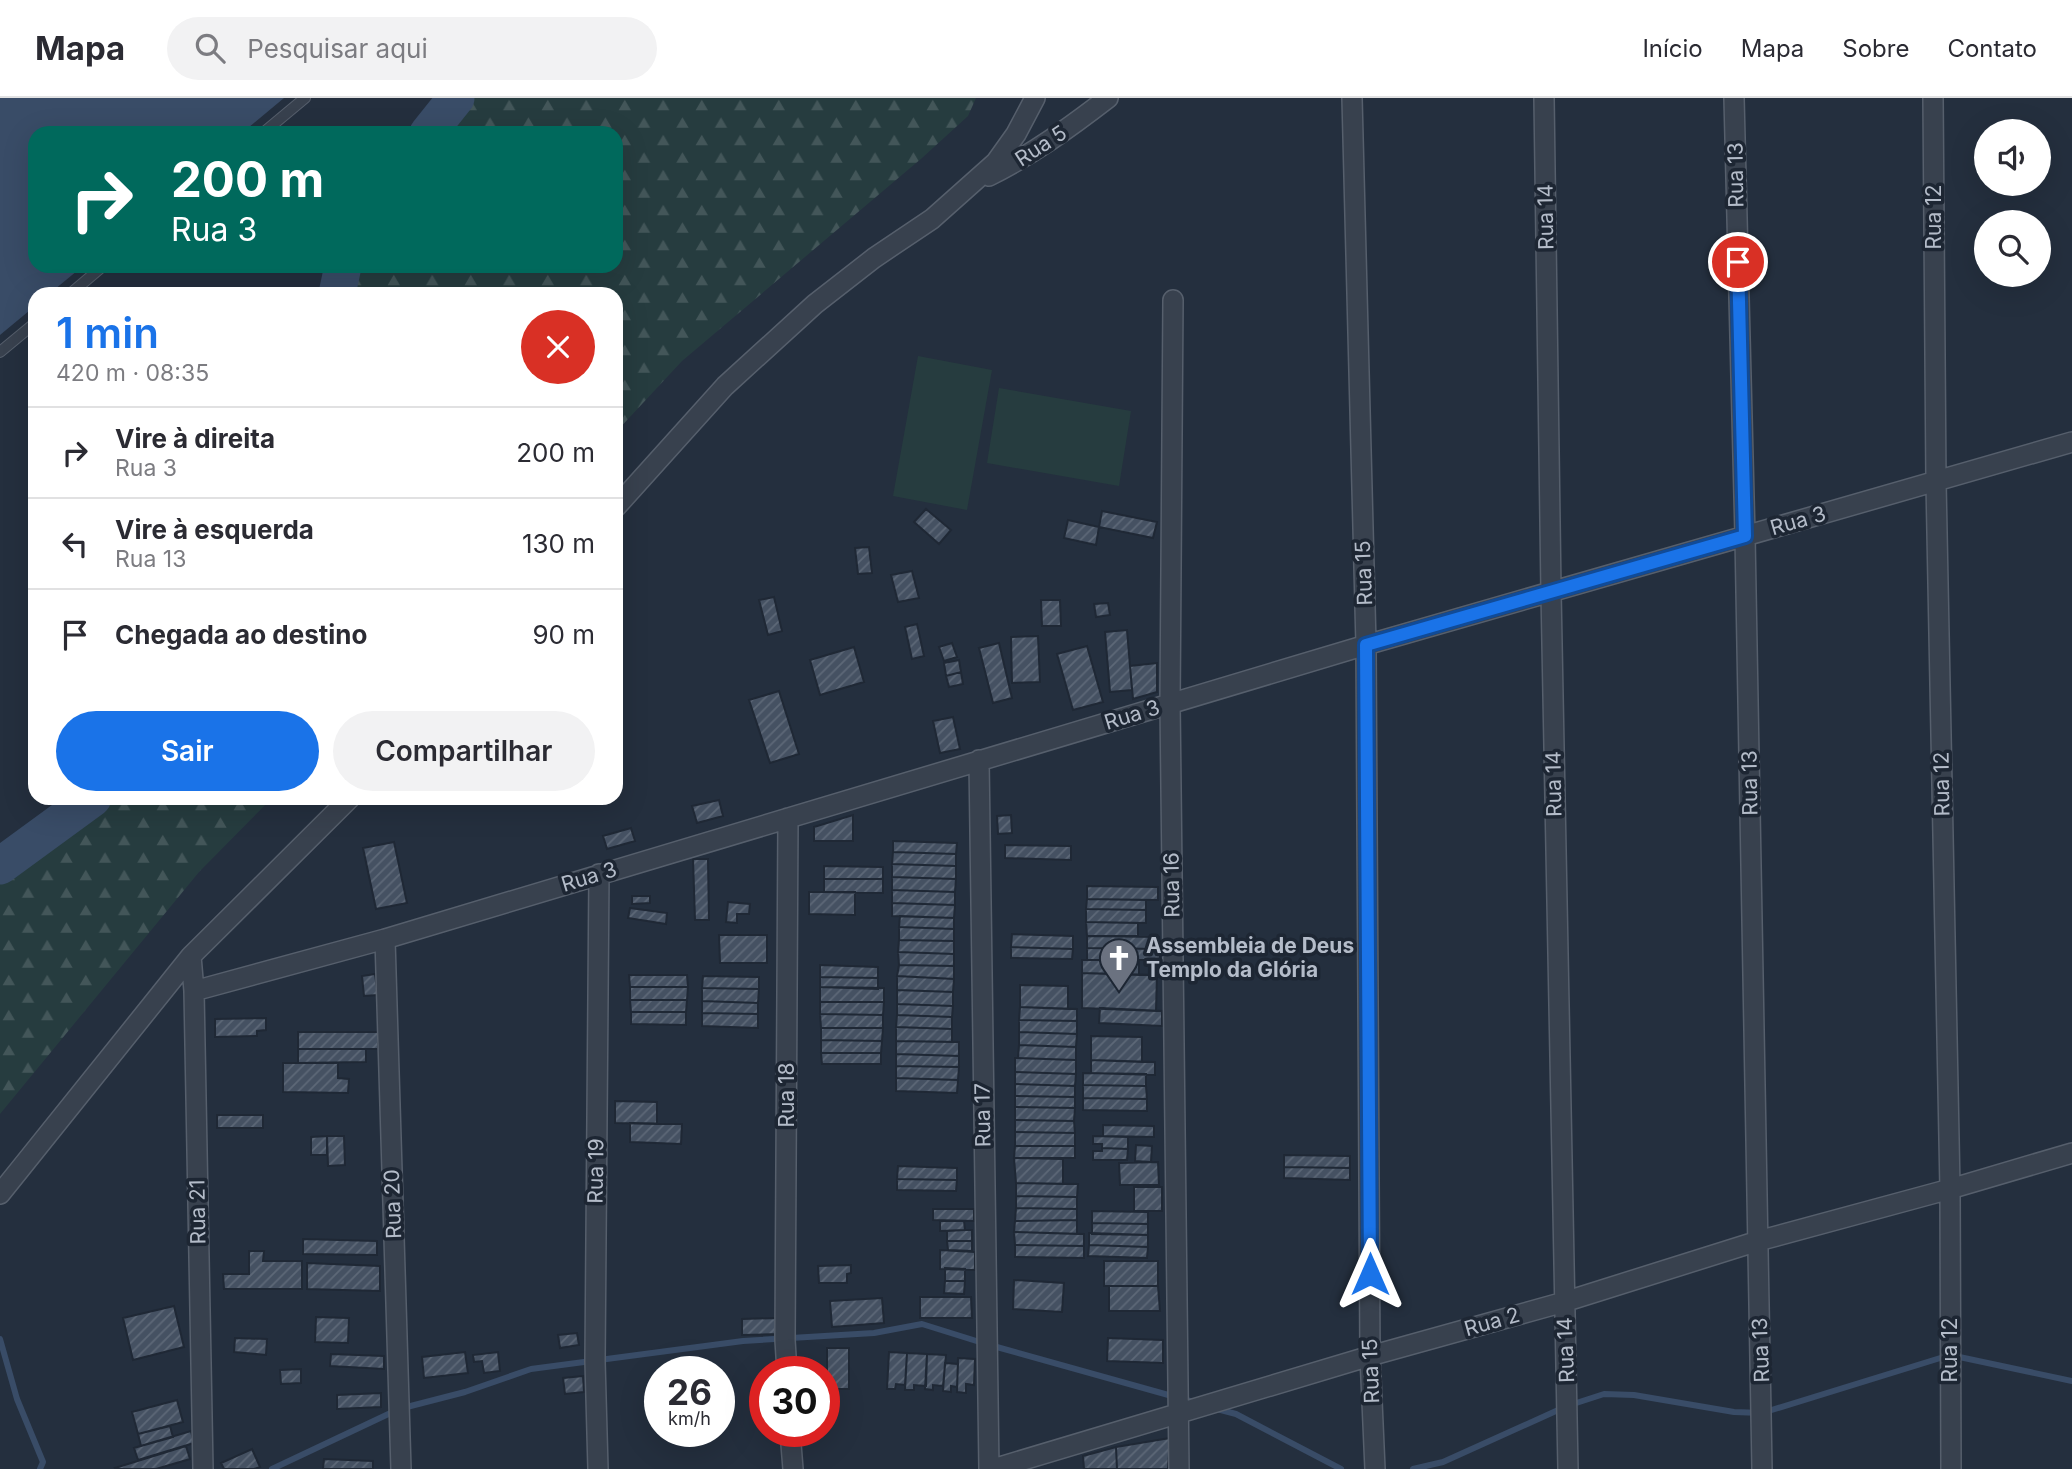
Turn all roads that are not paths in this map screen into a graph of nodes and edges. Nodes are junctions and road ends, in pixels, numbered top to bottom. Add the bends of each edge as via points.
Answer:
1 (304, 98) edge
2 (1035, 98) edge
3 (1108, 98) edge
4 (1352, 98) edge
5 (1544, 98) edge
6 (1734, 98) edge
7 (1933, 98) edge
8 (271, 126) edge
9 (969, 186) junction
10 (95, 273) edge
11 (78, 287) edge
12 (1173, 300) dead end
13 (28, 329) edge
14 (0, 352) edge
15 (2072, 442) edge
16 (1936, 482) junction
17 (623, 499) edge
18 (1745, 536) junction
19 (1551, 592) junction
20 (1366, 645) junction
21 (1170, 703) junction
22 (979, 760) junction
23 (343, 805) edge
24 (788, 818) junction
25 (599, 874) junction
26 (386, 939) junction
27 (191, 956) junction
28 (194, 991) junction
29 (2072, 1153) edge
30 (1950, 1189) junction
31 (0, 1194) edge
32 (1758, 1241) junction
33 (1564, 1302) junction
34 (786, 1356) edge
35 (1370, 1356) junction
36 (1179, 1414) junction
37 (791, 1447) edge
38 (203, 1469) edge
39 (401, 1469) edge
40 (598, 1469) edge
41 (793, 1469) edge
42 (991, 1469) edge
43 (1179, 1469) edge
44 (1375, 1469) edge
45 (1568, 1469) edge
46 (1762, 1469) edge
47 (1951, 1469) edge

1 - 8 lane
2 - 9 street via 996,162
3 - 9 street, Rua 5 via 1053,141
4 - 20 street, Rua 15
5 - 19 street, Rua 14
6 - 18 street, Rua 13
7 - 16 street, Rua 12
9 - 17 street via 932,219 815,304 724,386
10 - 11 lane
12 - 21 street, Rua 16
13 - 14 lane
15 - 16 street, Rua 3
16 - 18 street, Rua 3
16 - 30 street, Rua 12
18 - 19 street, Rua 3
18 - 32 street, Rua 13
19 - 20 street, Rua 3
19 - 33 street, Rua 14
20 - 21 street, Rua 3
20 - 35 street, Rua 15
21 - 22 street, Rua 3
21 - 36 street, Rua 16
22 - 24 street, Rua 3
22 - 42 street, Rua 17
23 - 27 street
24 - 25 street, Rua 3
24 - 34 street, Rua 18
25 - 26 street, Rua 3
25 - 40 street, Rua 19
26 - 28 street, Rua 3
26 - 39 street, Rua 20
27 - 28 street, Rua 21
27 - 31 street
28 - 38 street, Rua 21
29 - 30 street, Rua 2
30 - 32 street, Rua 2
30 - 47 street, Rua 12
32 - 33 street, Rua 2
32 - 46 street, Rua 13
33 - 35 street, Rua 2
33 - 45 street, Rua 14
35 - 36 street, Rua 2
35 - 44 street, Rua 15
36 - 42 street, Rua 2
36 - 43 street, Rua 16
37 - 41 street

